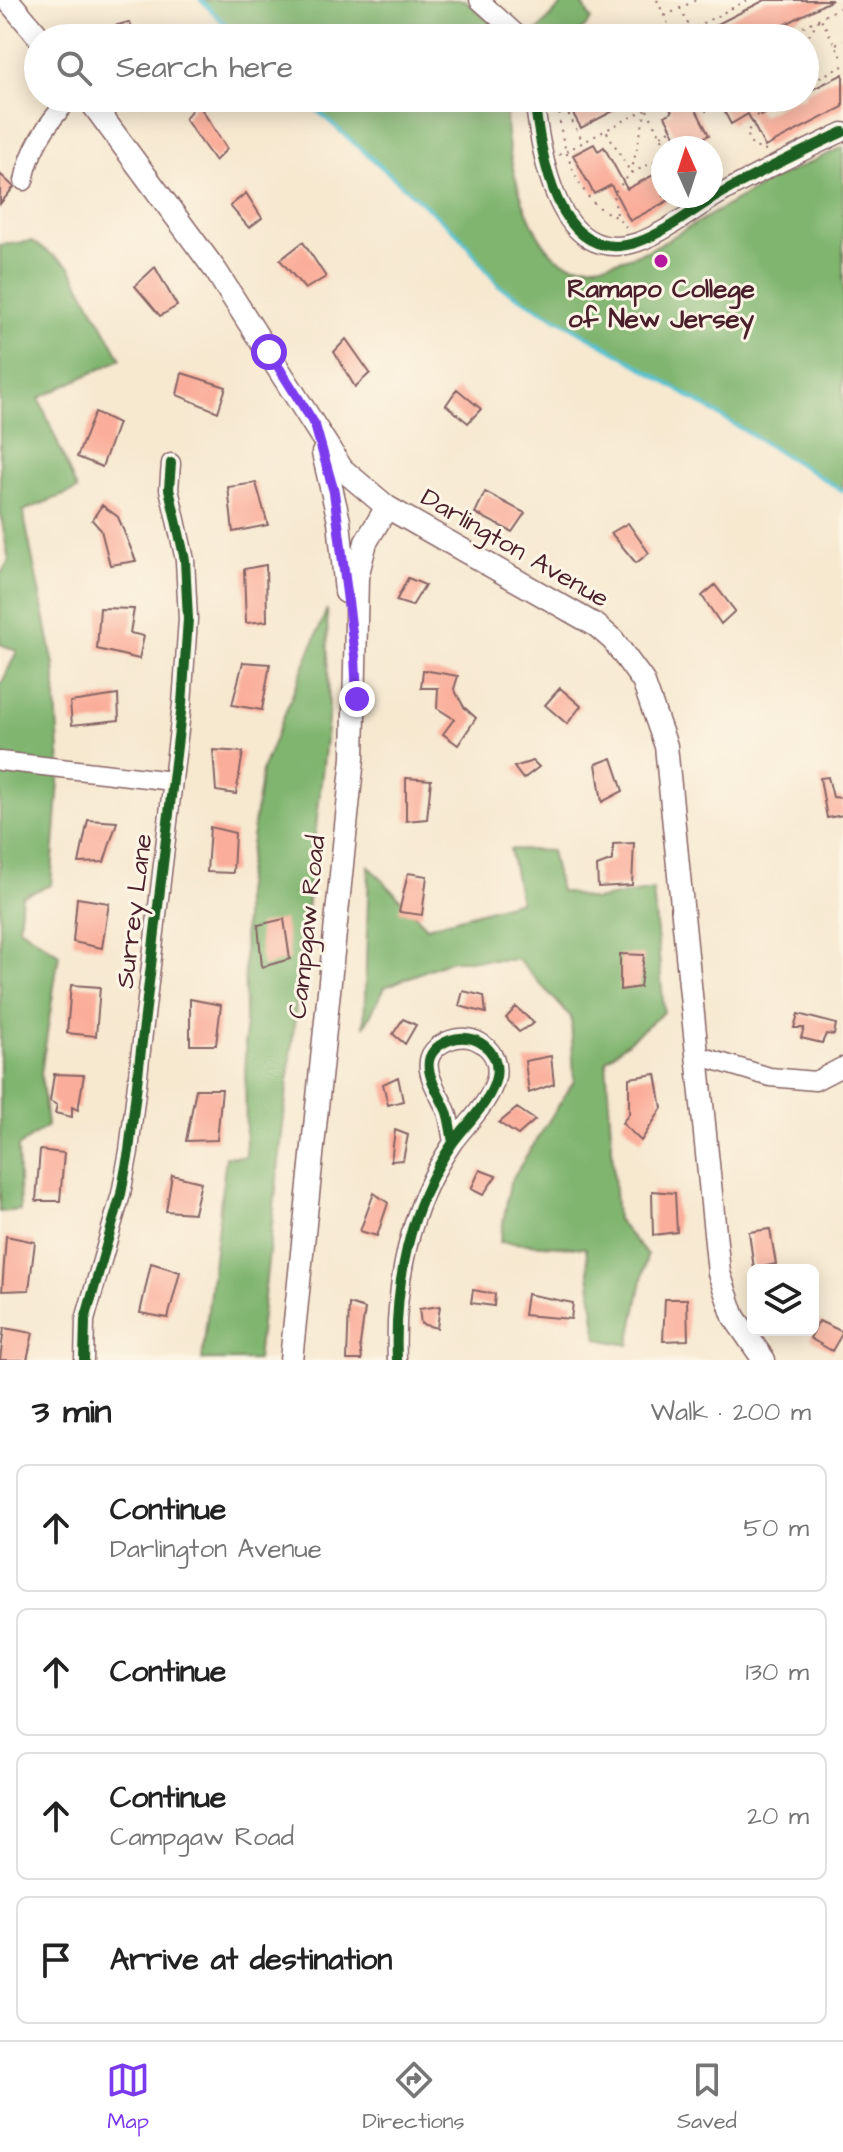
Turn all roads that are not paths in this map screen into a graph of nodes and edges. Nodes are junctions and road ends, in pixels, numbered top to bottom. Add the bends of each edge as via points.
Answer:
1 (8, 0) edge
2 (479, 0) edge
3 (28, 24) edge
4 (506, 24) edge
5 (57, 112) edge
6 (98, 112) edge
7 (536, 112) edge
8 (843, 132) edge
9 (24, 181) dead end
10 (315, 425) junction
11 (171, 463) dead end
12 (387, 507) junction
13 (355, 656) junction
14 (0, 761) edge
15 (172, 781) junction
16 (697, 1055) junction
17 (842, 1067) edge
18 (453, 1142) junction
19 (84, 1360) edge
20 (291, 1360) edge
21 (397, 1360) edge
22 (764, 1360) edge

1 - 3 main road
2 - 4 street
5 - 9 street via 29,155
6 - 10 main road, Darlington Avenue via 216,271
7 - 8 street via 544,163 556,192 582,237 605,247 632,243
10 - 12 main road, Darlington Avenue via 342,469
10 - 13 main road via 334,492
11 - 15 street, Surrey Lane via 169,489 185,560 188,619
12 - 13 main road, Campgaw Road via 360,557
12 - 16 main road, Darlington Avenue via 597,626 643,681 666,746
13 - 20 main road, Campgaw Road via 353,758
14 - 15 street
15 - 19 street, Surrey Lane via 129,1151 85,1320
16 - 17 street via 770,1077 815,1081
16 - 22 main road, Darlington Avenue via 719,1273 734,1317
18 - 18 street via 496,1076 493,1054 480,1040 447,1041 429,1062 432,1088 447,1112
18 - 21 street via 413,1227 404,1262

